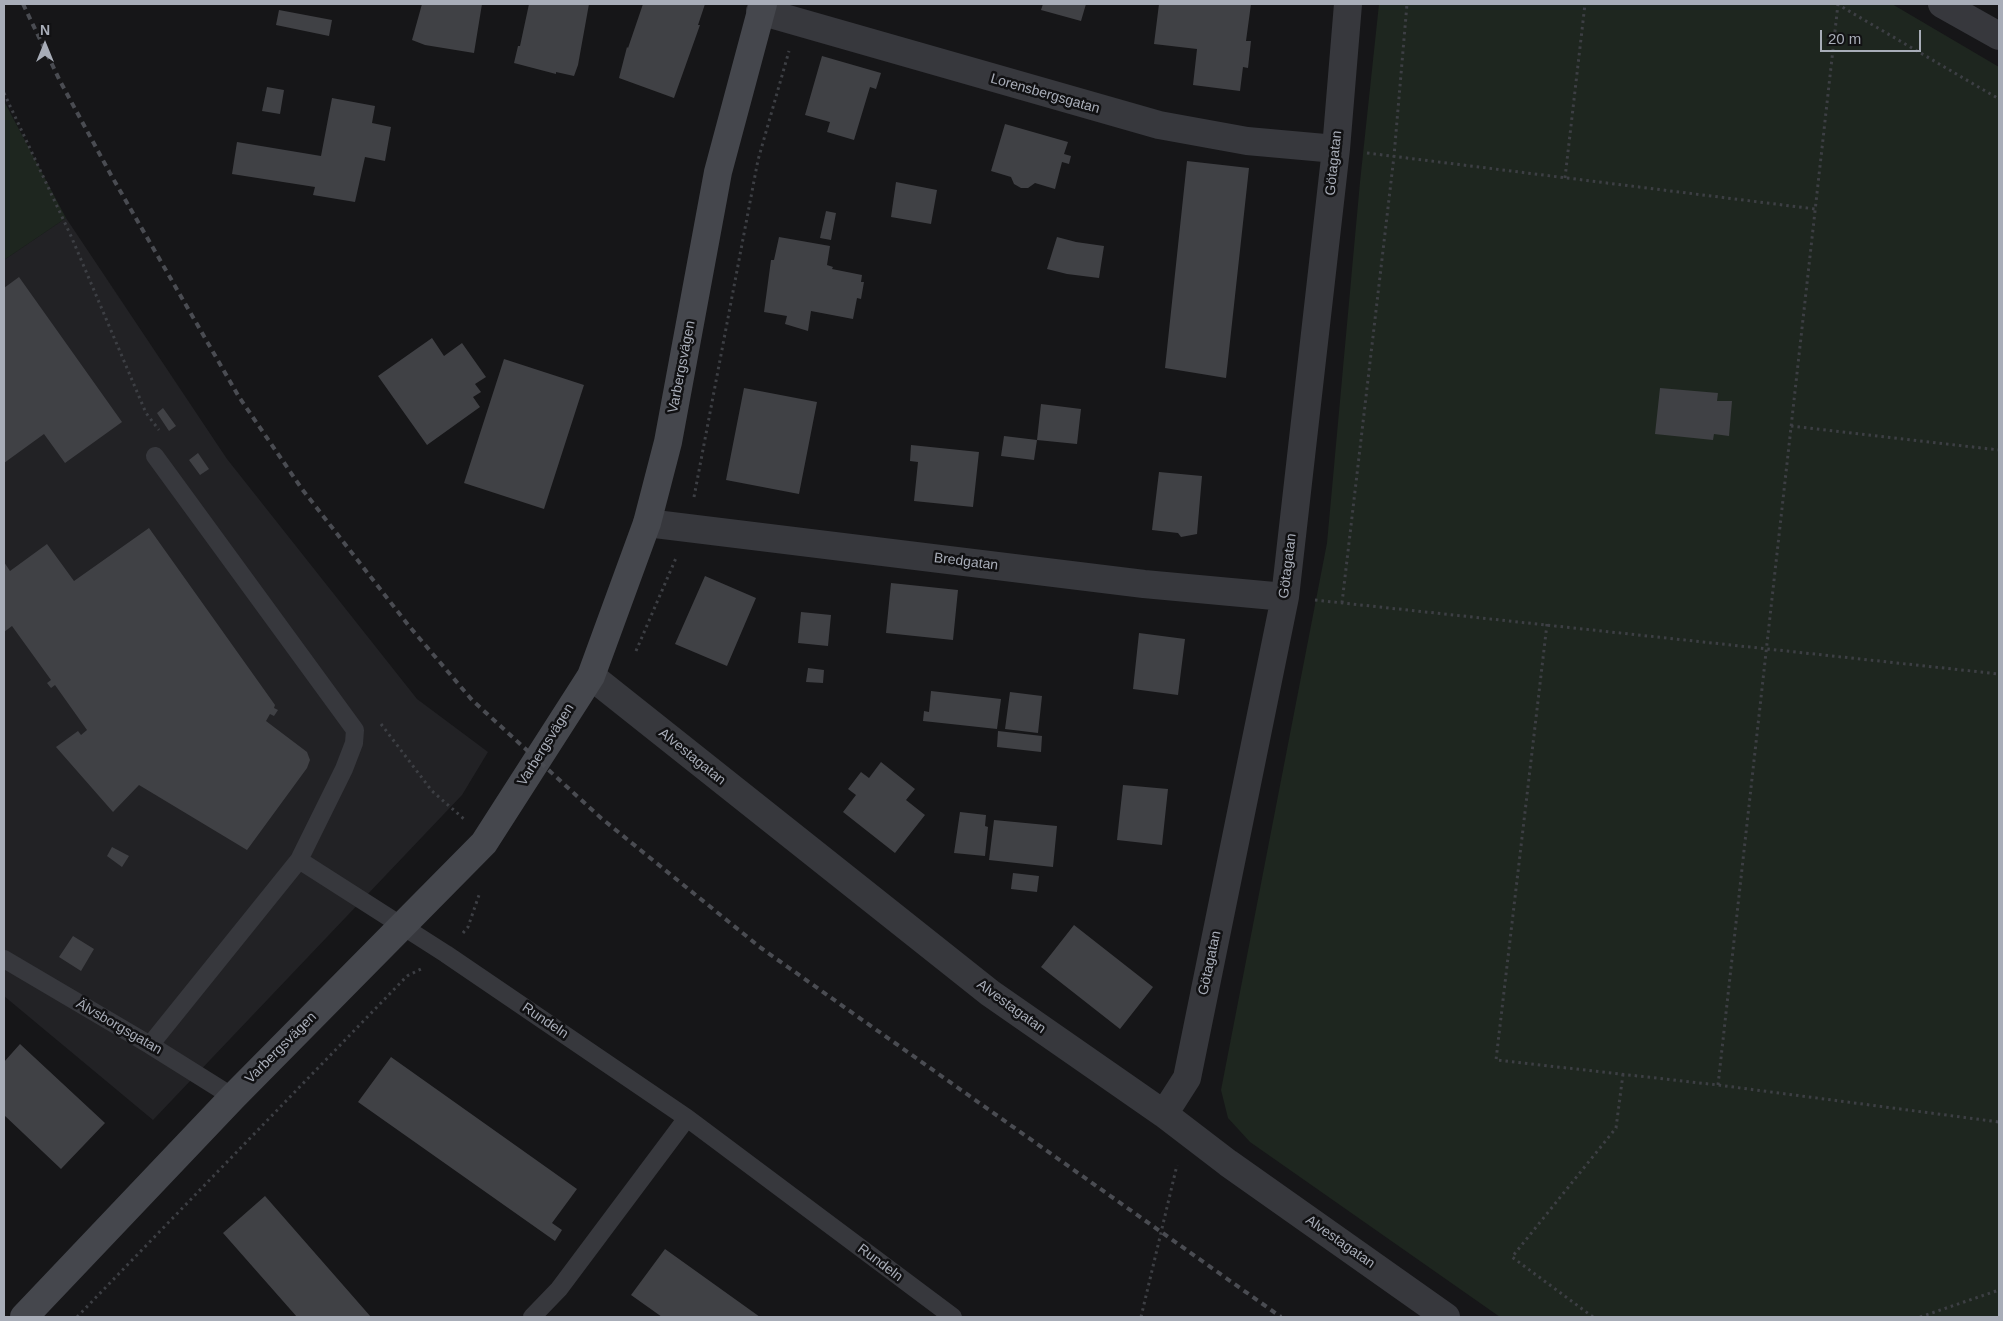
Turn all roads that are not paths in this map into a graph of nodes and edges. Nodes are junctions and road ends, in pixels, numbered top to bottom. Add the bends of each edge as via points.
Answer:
1 (1348, 4) edge
2 (1942, 4) edge
3 (762, 7) edge
4 (1999, 36) edge
5 (1336, 149) junction
6 (155, 456) dead end
7 (647, 523) junction
8 (1285, 597) junction
9 (591, 676) junction
10 (299, 860) junction
11 (402, 926) junction
12 (4, 959) edge
13 (150, 1045) junction
14 (233, 1097) junction
15 (1164, 1114) junction
16 (687, 1118) junction
17 (24, 1317) edge
18 (532, 1317) edge
19 (953, 1317) edge
20 (1446, 1317) edge

1 - 5 street, Götagatan
2 - 4 street
3 - 5 street, Lorensbergsgatan via 1159,125 1247,142
3 - 7 main road, Varbergsvägen via 718,172 668,442
5 - 8 street, Götagatan
6 - 10 lane via 355,730 354,743 344,769
7 - 8 street, Bredgatan via 1144,584
7 - 9 main road, Varbergsvägen
8 - 15 street, Götagatan via 1187,1078
9 - 11 main road, Varbergsvägen via 484,843
9 - 15 street, Alvestagatan via 990,994
10 - 11 lane, Rundeln
10 - 13 lane
11 - 14 main road, Varbergsvägen
11 - 16 lane, Rundeln
12 - 13 lane, Älvsborgsgatan
13 - 14 lane, Älvsborgsgatan
14 - 17 main road, Varbergsvägen
15 - 20 street, Alvestagatan
16 - 18 lane via 559,1289
16 - 19 lane, Rundeln

